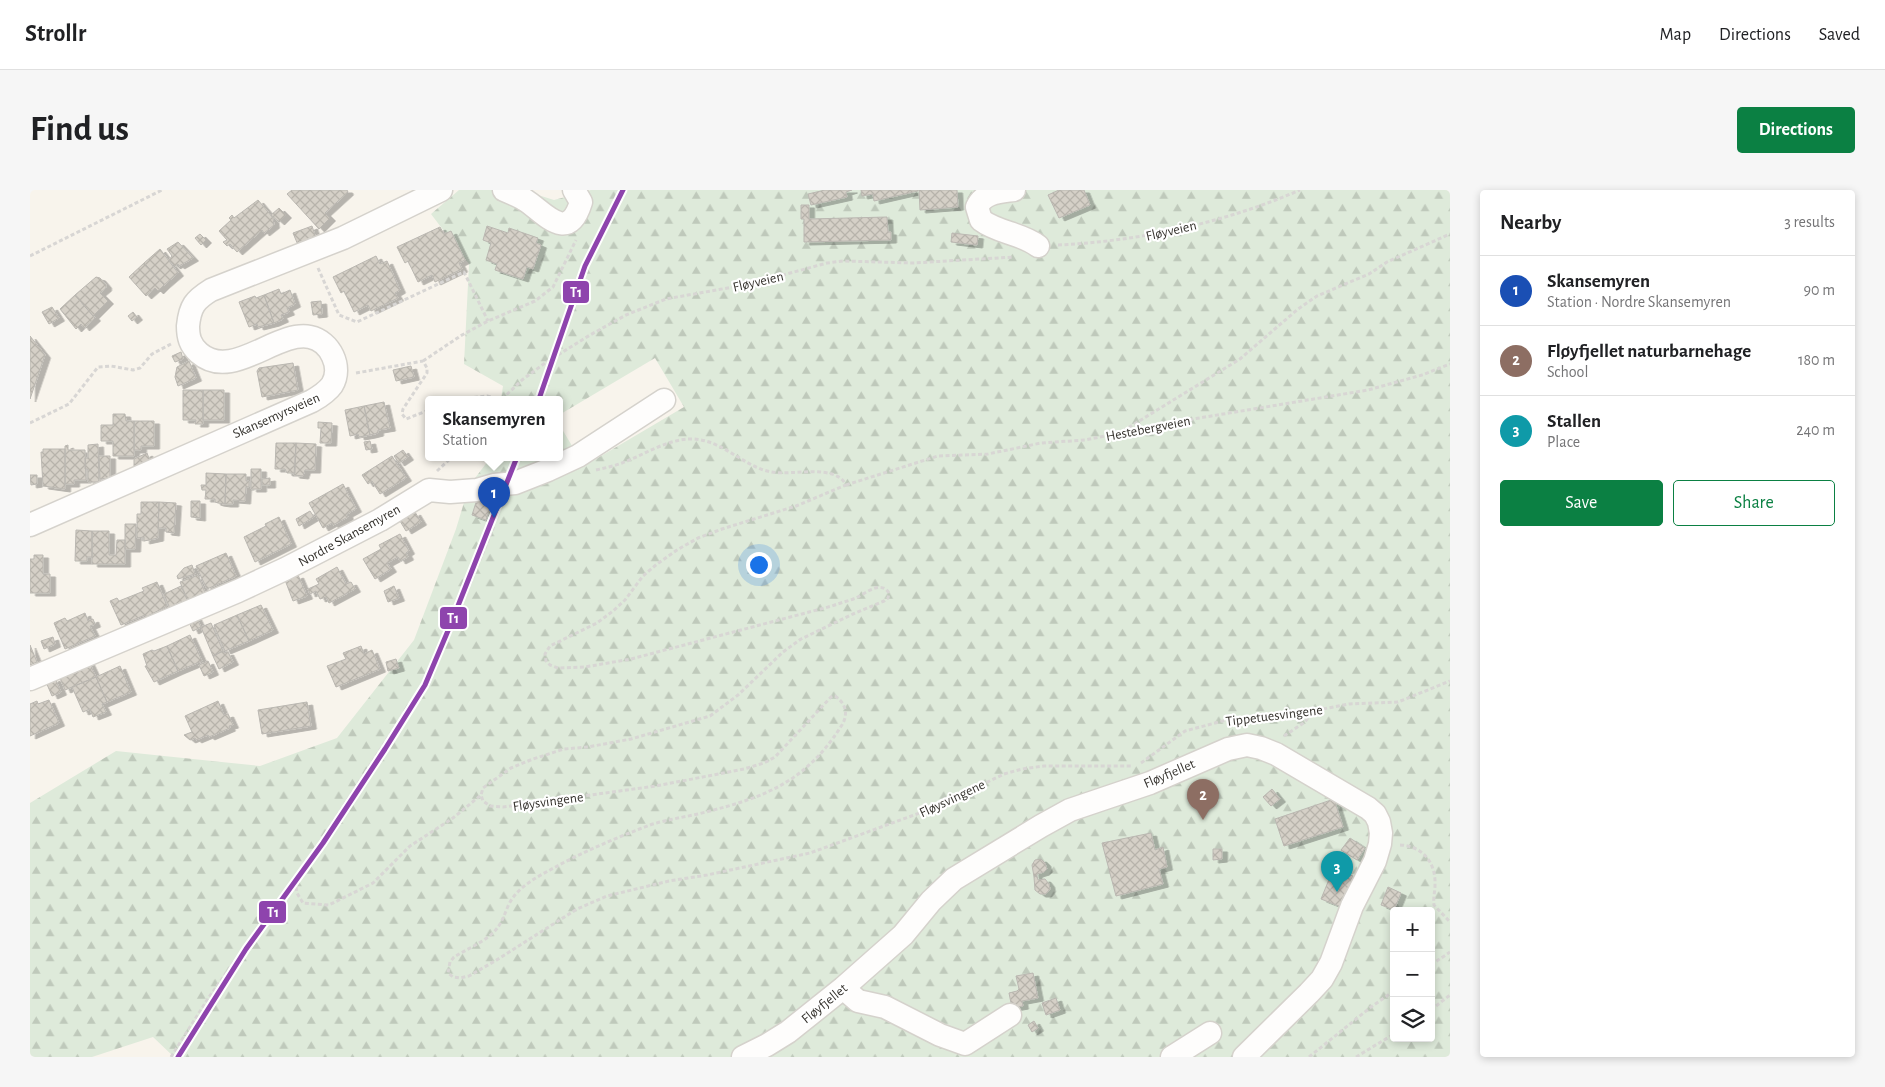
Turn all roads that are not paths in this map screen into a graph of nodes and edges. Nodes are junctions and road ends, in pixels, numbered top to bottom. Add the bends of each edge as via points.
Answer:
1 (441, 190) edge
2 (504, 190) edge
3 (574, 190) edge
4 (1014, 190) edge
5 (1038, 246) road end
6 (664, 400) dead end
7 (30, 525) edge
8 (30, 679) edge
9 (843, 988) junction
10 (1010, 1015) dead end
11 (1210, 1033) dead end
12 (743, 1057) edge
13 (1172, 1057) edge
14 (1244, 1057) edge

1 - 7 street, Skansemyrsveien via 343,238 198,298 189,315 188,336 194,349 203,357 225,363 292,338 310,337 324,344 335,359 335,378 326,392
2 - 3 street via 558,223 568,222 579,209 581,202
4 - 5 street via 984,197 977,207 981,220
6 - 8 street, Nordre Skansemyren via 578,456 515,483 450,492 429,490 285,570
9 - 10 street via 858,1000 885,1007 965,1044
9 - 12 street, Fløyfjellet via 788,1032
9 - 14 street, Fløyfjellet via 903,935 941,890 1048,822 1228,748 1247,745 1276,754 1375,814 1381,833 1375,861 1352,906 1322,980
11 - 13 street

